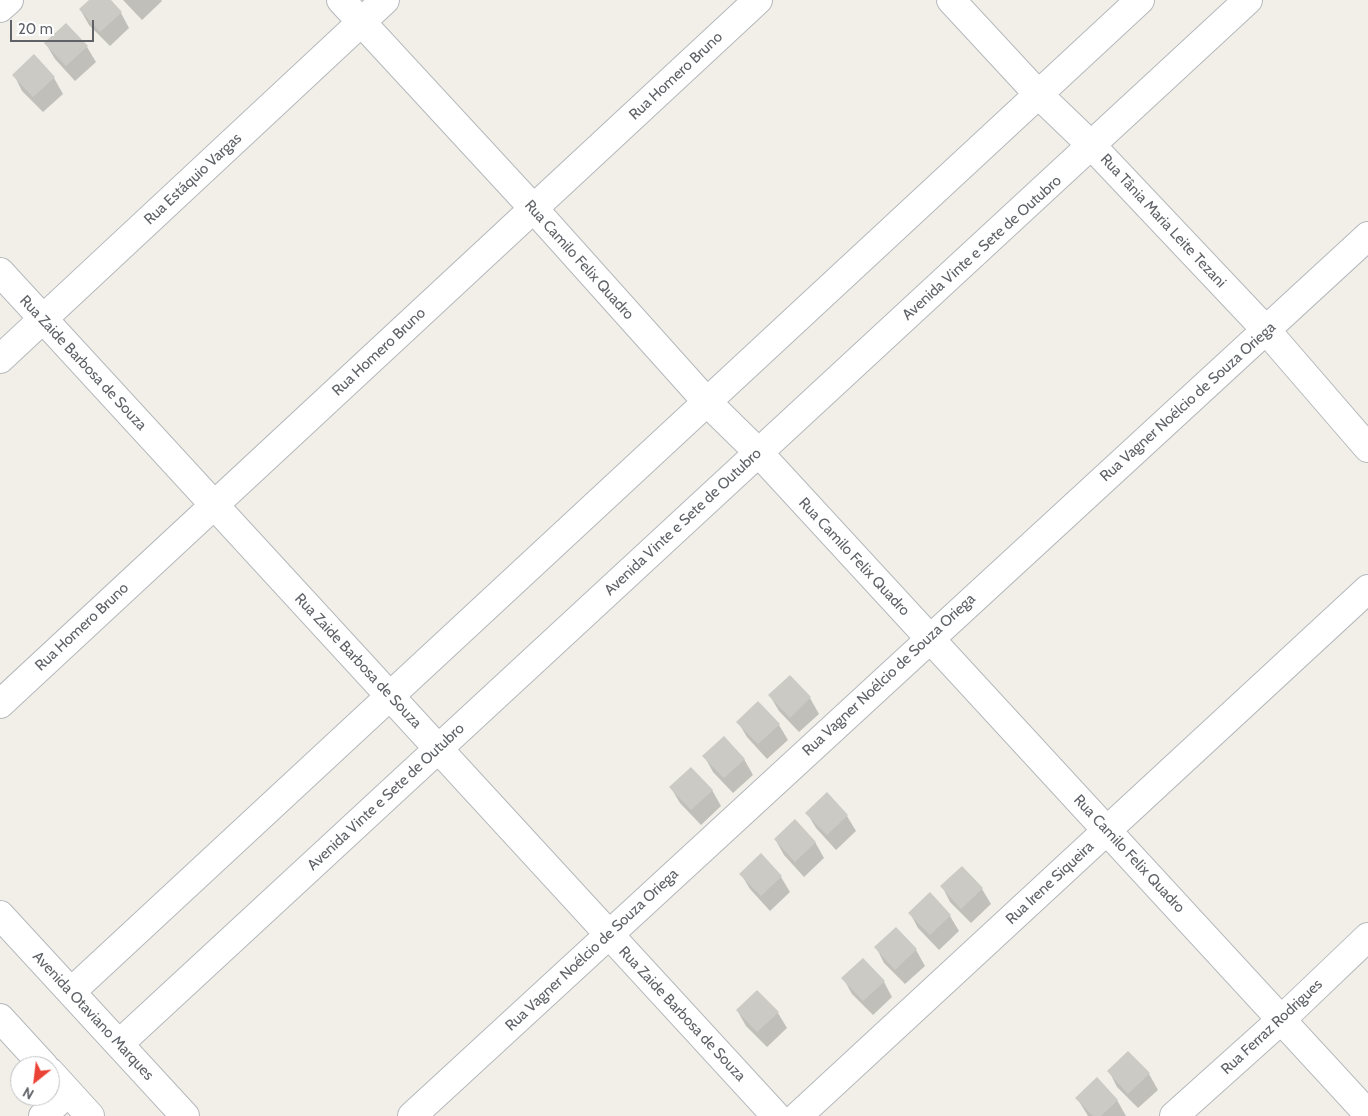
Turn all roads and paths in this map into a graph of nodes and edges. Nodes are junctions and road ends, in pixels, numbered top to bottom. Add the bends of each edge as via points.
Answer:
1 (9, 0) edge
2 (340, 0) edge
3 (386, 0) edge
4 (758, 0) edge
5 (952, 0) edge
6 (1140, 0) edge
7 (1248, 0) edge
8 (0, 8) edge
9 (361, 22) junction
10 (1039, 94) junction
11 (1092, 146) junction
12 (534, 209) junction
13 (1368, 236) edge
14 (0, 272) edge
15 (43, 319) junction
16 (1266, 330) junction
17 (0, 359) edge
18 (707, 402) junction
19 (1368, 448) edge
20 (758, 452) junction
21 (214, 505) junction
22 (1368, 588) edge
23 (930, 638) junction
24 (390, 696) junction
25 (0, 704) edge
26 (438, 749) junction
27 (1107, 830) junction
28 (0, 915) edge
29 (608, 934) junction
30 (1368, 937) edge
31 (71, 992) junction
32 (0, 1018) edge
33 (1281, 1020) junction
34 (119, 1044) junction
35 (35, 1056) edge
36 (60, 1083) edge
37 (68, 1092) junction
38 (1368, 1114) edge
39 (43, 1116) edge
40 (90, 1116) edge
41 (186, 1116) edge
42 (412, 1116) edge
43 (776, 1116) edge
44 (798, 1116) edge
45 (1174, 1116) edge

1 - 8 street
2 - 9 street, Rua Camilo Felix Quadro
3 - 9 street, Rua Estáquio Vargas
4 - 12 street, Rua Homero Bruno
5 - 10 street, Rua Tânia Maria Leite Tezani
6 - 10 street
7 - 11 street, Avenida Vinte e Sete de Outubro
9 - 12 street, Rua Camilo Felix Quadro
9 - 15 street, Rua Estáquio Vargas
10 - 11 street, Rua Tânia Maria Leite Tezani
10 - 18 street
11 - 16 street, Rua Tânia Maria Leite Tezani
11 - 20 street, Avenida Vinte e Sete de Outubro
12 - 18 street, Rua Camilo Felix Quadro
12 - 21 street, Rua Homero Bruno
13 - 16 street, Rua Vagner Noélcio de Souza Oriega
14 - 15 street, Rua Zaide Barbosa de Souza
15 - 17 street, Rua Estáquio Vargas
15 - 21 street, Rua Zaide Barbosa de Souza
16 - 19 street, Rua Tânia Maria Leite Tezani
16 - 23 street, Rua Vagner Noélcio de Souza Oriega
18 - 20 street, Rua Camilo Felix Quadro
18 - 24 street
20 - 23 street, Rua Camilo Felix Quadro
20 - 26 street, Avenida Vinte e Sete de Outubro
21 - 24 street, Rua Zaide Barbosa de Souza
21 - 25 street, Rua Homero Bruno
22 - 27 street, Rua Irene Siqueira
23 - 27 street, Rua Camilo Felix Quadro
23 - 29 street, Rua Vagner Noélcio de Souza Oriega
24 - 26 street, Rua Zaide Barbosa de Souza
24 - 31 street
26 - 29 street, Rua Zaide Barbosa de Souza
26 - 34 street, Avenida Vinte e Sete de Outubro
27 - 33 street, Rua Camilo Felix Quadro
27 - 44 street, Rua Irene Siqueira
28 - 31 street, Avenida Otaviano Marques
29 - 42 street, Rua Vagner Noélcio de Souza Oriega
29 - 43 street, Rua Zaide Barbosa de Souza
30 - 33 street, Rua Ferraz Rodrigues
31 - 34 street, Avenida Otaviano Marques
32 - 35 street
33 - 38 street, Rua Camilo Felix Quadro
33 - 45 street, Rua Ferraz Rodrigues
34 - 41 street, Avenida Otaviano Marques
36 - 37 street
37 - 39 street
37 - 40 street

